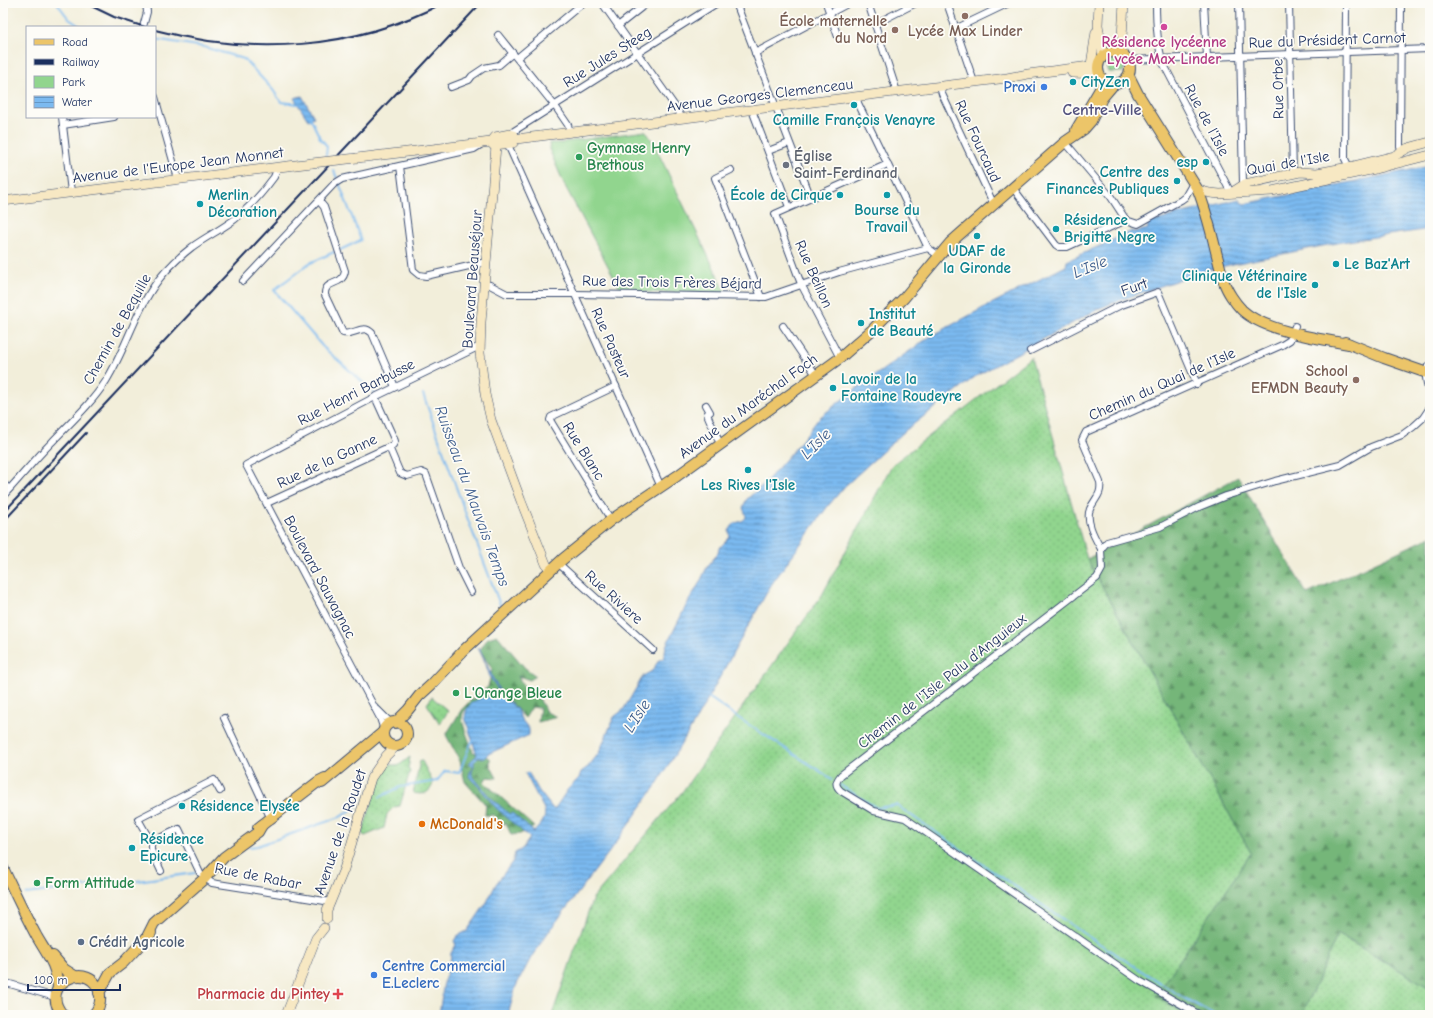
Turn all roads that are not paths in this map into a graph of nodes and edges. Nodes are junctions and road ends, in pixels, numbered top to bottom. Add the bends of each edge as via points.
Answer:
1 (146, 3) edge
2 (584, 3) edge
3 (602, 3) edge
4 (647, 3) edge
5 (717, 3) edge
6 (736, 3) edge
7 (826, 3) edge
8 (849, 3) edge
9 (868, 3) edge
10 (916, 3) edge
11 (947, 3) edge
12 (1009, 3) edge
13 (1099, 3) edge
14 (1124, 3) edge
15 (1156, 3) edge
16 (1204, 3) edge
17 (1239, 3) edge
18 (1289, 3) edge
19 (1346, 3) edge
20 (1401, 3) edge
21 (830, 13) junction
22 (875, 24) junction
23 (1098, 25) junction
24 (143, 26) edge
25 (618, 26) junction
26 (955, 29) junction
27 (498, 35) dead end
28 (838, 36) dead end
29 (1430, 49) edge
30 (1400, 50) junction
31 (1345, 52) junction
32 (637, 53) junction
33 (755, 53) junction
34 (1290, 54) junction
35 (515, 56) junction
36 (1239, 56) junction
37 (1124, 57) junction
38 (1207, 57) junction
39 (1161, 59) junction
40 (1104, 73) junction
41 (1129, 76) junction
42 (974, 82) junction
43 (940, 86) junction
44 (451, 87) dead end
45 (897, 92) junction
46 (857, 97) junction
47 (555, 106) junction
48 (776, 107) junction
49 (157, 110) edge
50 (752, 110) junction
51 (62, 118) edge
52 (108, 118) edge
53 (681, 118) junction
54 (1154, 120) junction
55 (63, 125) junction
56 (570, 132) junction
57 (514, 136) junction
58 (1068, 140) junction
59 (1430, 142) edge
60 (790, 143) junction
61 (490, 144) junction
62 (507, 144) junction
63 (768, 151) junction
64 (1403, 152) junction
65 (1430, 155) edge
66 (357, 158) joint
67 (888, 164) junction
68 (400, 166) junction
69 (1349, 167) junction
70 (276, 168) junction
71 (731, 170) dead end
72 (1293, 174) junction
73 (178, 179) junction
74 (1243, 184) junction
75 (1195, 186) junction
76 (1013, 188) junction
77 (71, 192) junction
78 (1231, 193) junction
79 (1210, 194) junction
80 (811, 198) junction
81 (3, 201) edge
82 (319, 201) junction
83 (1203, 203) junction
84 (994, 205) junction
85 (789, 207) junction
86 (1126, 220) junction
87 (928, 248) junction
88 (940, 256) junction
89 (486, 262) junction
90 (243, 281) dead end
91 (484, 284) junction
92 (801, 284) junction
93 (574, 294) junction
94 (761, 297) junction
95 (783, 326) dead end
96 (1294, 329) junction
97 (480, 346) junction
98 (1030, 351) dead end
99 (840, 358) junction
100 (1429, 370) edge
101 (816, 375) junction
102 (1197, 384) junction
103 (616, 386) junction
104 (395, 387) junction
105 (375, 397) junction
106 (1430, 401) edge
107 (706, 405) dead end
108 (1430, 405) edge
109 (720, 444) junction
110 (389, 447) junction
111 (246, 464) joint
112 (3, 483) edge
113 (661, 487) junction
114 (9, 490) junction
115 (3, 496) edge
116 (267, 503) junction
117 (611, 520) junction
118 (1101, 549) junction
119 (558, 563) junction
120 (550, 570) junction
121 (471, 592) dead end
122 (653, 650) dead end
123 (431, 685) junction
124 (371, 702) junction
125 (224, 718) dead end
126 (404, 728) junction
127 (389, 734) junction
128 (220, 791) dead end
129 (266, 822) junction
130 (151, 842) junction
131 (3, 868) edge
132 (161, 871) dead end
133 (202, 876) junction
134 (331, 902) junction
135 (26, 914) junction
136 (111, 972) junction
137 (75, 976) junction
138 (90, 980) junction
139 (3, 982) edge
140 (100, 993) junction
141 (56, 1001) edge
142 (63, 1015) edge
143 (93, 1015) edge
144 (286, 1015) edge
145 (1200, 1015) edge

1 - 24 street via 147,12
2 - 35 street
3 - 25 street
4 - 25 street
5 - 32 street, Rue Jules Steeg
6 - 33 street
7 - 21 street
8 - 21 street
9 - 22 street
10 - 22 street
11 - 26 street
12 - 26 street
13 - 23 main road
14 - 37 main road
15 - 39 street, Rue de l'Isle
16 - 38 street
17 - 36 street
18 - 34 street, Rue Orbe
19 - 31 street
20 - 30 street
21 - 28 street
21 - 33 street
22 - 45 street
23 - 40 main road
23 - 40 main road
25 - 32 street
26 - 42 street
27 - 35 street
29 - 30 street, Rue du Président Carnot
30 - 31 street, Rue du Président Carnot
30 - 64 street via 1400,148
31 - 34 street, Rue du Président Carnot
31 - 69 street via 1346,159
32 - 47 street, Rue Jules Steeg
32 - 53 street
33 - 48 street
34 - 36 street, Rue du Président Carnot
34 - 72 street, Rue Orbe
35 - 44 street via 499,65 484,68 469,80
35 - 47 street
36 - 38 street, Rue du Président Carnot
36 - 74 street
37 - 39 street, Rue du Président Carnot
37 - 40 main road via 1112,52
37 - 41 main road via 1130,65
38 - 39 street, Rue du Président Carnot
39 - 78 street, Rue de l'Isle
40 - 41 main road
40 - 42 main road, Avenue Georges Clemenceau via 1073,72
40 - 54 main road via 1130,90
40 - 58 main road, Avenue du Maréchal Foch via 1100,89
41 - 54 main road
42 - 43 main road, Avenue Georges Clemenceau
43 - 45 main road, Avenue Georges Clemenceau
43 - 84 street, Rue Fourcaud
45 - 46 main road, Avenue Georges Clemenceau
46 - 48 main road, Avenue Georges Clemenceau
46 - 67 street
47 - 56 street
47 - 57 street, Rue Jules Steeg via 514,131
48 - 50 main road, Avenue Georges Clemenceau
48 - 60 street
49 - 73 street
50 - 53 main road, Avenue Georges Clemenceau
50 - 63 street
51 - 55 street
52 - 55 street
53 - 56 main road, Avenue Georges Clemenceau
54 - 75 main road
55 - 77 street
56 - 57 main road, Avenue Georges Clemenceau
57 - 61 main road, Avenue Georges Clemenceau via 494,137
57 - 62 main road, Avenue Georges Clemenceau via 513,143
58 - 76 main road, Avenue du Maréchal Foch
58 - 86 street
59 - 64 main road, Quai de l'Isle via 1408,148
60 - 63 street
60 - 80 street
61 - 62 main road, Avenue Georges Clemenceau
61 - 66 main road, Avenue Georges Clemenceau
61 - 68 street, Avenue Georges Clemenceau
61 - 89 main road, Boulevard Beauséjour
62 - 93 street, Rue Pasteur
63 - 85 street
64 - 69 main road, Quai de l'Isle
65 - 78 main road via 1272,191
66 - 70 main road, Avenue de l'Europe Jean Monnet, bridge
67 - 80 street
67 - 87 street
68 - 82 street, Avenue Georges Clemenceau via 342,179
68 - 89 street via 413,270 419,275 426,276
69 - 72 main road, Quai de l'Isle
70 - 73 main road, Avenue de l'Europe Jean Monnet
70 - 114 street, Chemin de Bequille via 274,177 236,218 192,247 165,272 130,330 119,358 96,396
71 - 94 street via 715,178
72 - 74 main road, Quai de l'Isle
73 - 77 main road, Avenue de l'Europe Jean Monnet
74 - 78 main road, Quai de l'Isle
75 - 79 main road, Quai de l'Isle
75 - 83 main road
75 - 86 street via 1186,197 1138,224
76 - 84 main road, Avenue du Maréchal Foch
76 - 86 street via 1059,247 1067,247
77 - 81 main road, Avenue de l'Europe Jean Monnet
78 - 79 main road, Quai de l'Isle
79 - 83 main road
80 - 85 street
82 - 90 street, Avenue Georges Clemenceau
82 - 104 street via 324,207 345,271 341,280 328,286 324,291 325,295 343,333 369,329
83 - 96 main road via 1225,282 1232,297 1242,310 1252,314 1262,323
84 - 88 main road, Avenue du Maréchal Foch via 959,235
85 - 92 street, Rue Beillon via 775,214
87 - 88 street
87 - 92 street, Rue des Trois Frères Béjard
88 - 99 main road, Avenue du Maréchal Foch via 904,298
89 - 91 main road, Boulevard Beauséjour
91 - 93 street, Rue des Trois Frères Béjard via 507,294
91 - 97 main road, Boulevard Beauséjour
92 - 94 street, Rue des Trois Frères Béjard
92 - 99 street, Rue Beillon
93 - 94 street, Rue des Trois Frères Béjard
93 - 103 street, Rue Pasteur
95 - 101 street
96 - 100 main road
96 - 102 street, Chemin du Quai de l'Isle via 1290,340 1282,345
97 - 104 street, Rue Henri Barbusse
97 - 120 main road, Boulevard Beauséjour via 485,394 491,420
98 - 102 street, Furt via 1120,306 1158,292
99 - 101 main road, Avenue du Maréchal Foch
100 - 106 street via 1426,378
101 - 109 main road, Avenue du Maréchal Foch
102 - 118 street, Chemin du Quai de l'Isle via 1086,432 1083,436 1082,440 1100,482 1101,489 1090,509 1089,517 1094,538
103 - 113 street, Rue Pasteur
103 - 117 street, Rue Blanc via 551,417 550,420
104 - 105 street, Rue Henri Barbusse
105 - 110 street, Rue de la Ganne via 395,441
105 - 111 street, Rue Henri Barbusse
107 - 109 street via 710,412 707,414
108 - 118 street via 1423,418 1402,435 1371,447 1340,465 1226,496 1160,527 1107,542
109 - 113 main road, Avenue du Maréchal Foch
110 - 116 street, Rue de la Ganne
110 - 121 street via 400,473 407,476 421,472 426,474 459,568
111 - 116 street, Boulevard Sauvagnac
112 - 114 street
113 - 117 main road, Avenue du Maréchal Foch
114 - 115 street, Chemin de Bequille
116 - 124 street, Boulevard Sauvagnac
117 - 119 main road, Avenue du Maréchal Foch
118 - 145 street, Chemin de l'Isle Palu d’Anguieux via 1102,569 1097,578 841,775 837,779 837,788 874,811 905,818 1140,981
119 - 120 main road, Avenue du Maréchal Foch
119 - 122 street, Rue Riviere
120 - 123 main road, Avenue du Maréchal Foch via 486,629
123 - 126 main road, Avenue du Maréchal Foch via 407,718
123 - 127 main road, Avenue du Maréchal Foch
124 - 127 street, Boulevard Sauvagnac
124 - 127 street, Boulevard Sauvagnac
125 - 129 street
126 - 127 main road via 398,723
126 - 127 main road, Avenue du Maréchal Foch via 407,734 405,741 399,745
127 - 129 main road via 355,755
127 - 134 main road, Avenue de la Roudet via 386,756 371,778 344,869
128 - 130 street via 214,780 138,819
129 - 133 main road
130 - 132 street via 151,850
130 - 133 street via 179,829
131 - 135 main road
133 - 134 street, Rue de Rabar via 212,883
133 - 136 main road via 154,923 147,937 126,954
134 - 144 main road, Avenue de la Roudet via 325,924 316,938
135 - 137 main road via 56,960
135 - 141 main road via 51,958 57,974
136 - 138 main road
136 - 140 main road
137 - 138 main road
137 - 141 main road via 66,980
138 - 140 main road
139 - 141 street
140 - 143 main road via 100,1004
141 - 142 main road

